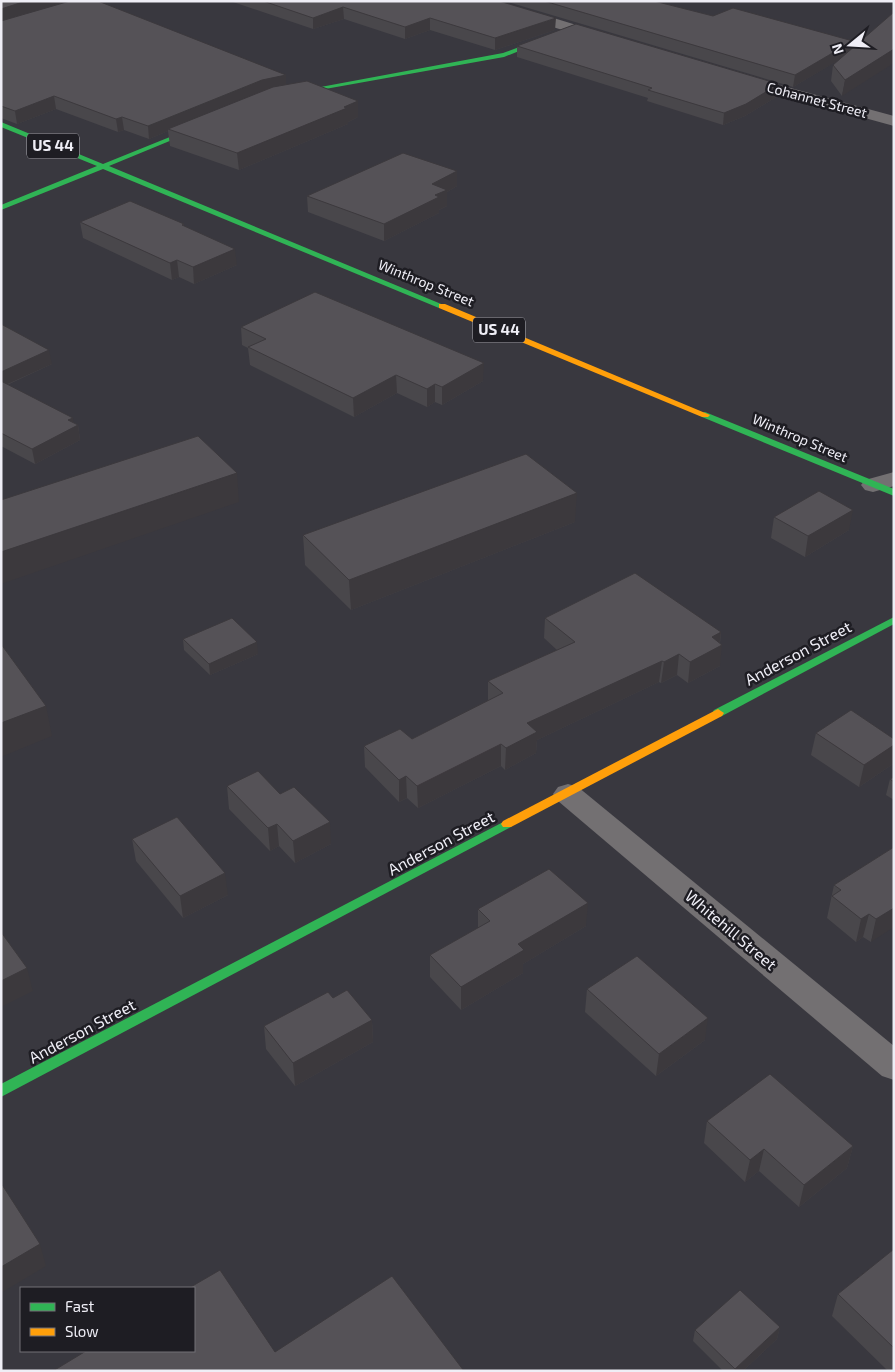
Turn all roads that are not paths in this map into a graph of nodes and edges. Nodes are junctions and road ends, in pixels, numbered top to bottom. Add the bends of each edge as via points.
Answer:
1 (482, 1) edge
2 (574, 29) junction
3 (619, 42) edge
4 (727, 75) edge
5 (270, 97) edge
6 (216, 120) edge
7 (893, 120) edge
8 (1, 124) edge
9 (104, 167) junction
10 (1, 208) edge
11 (887, 486) edge
12 (894, 620) edge
13 (568, 794) junction
14 (894, 1066) edge
15 (1, 1091) edge

1 - 2 street
2 - 3 street
2 - 5 main road via 504,55
4 - 7 street, Cohannet Street
6 - 9 main road
8 - 9 main road, Winthrop Street / US 44
9 - 10 main road
9 - 11 main road, Winthrop Street / US 44
12 - 13 main road, Anderson Street
13 - 14 street, Whitehill Street
13 - 15 main road, Anderson Street

